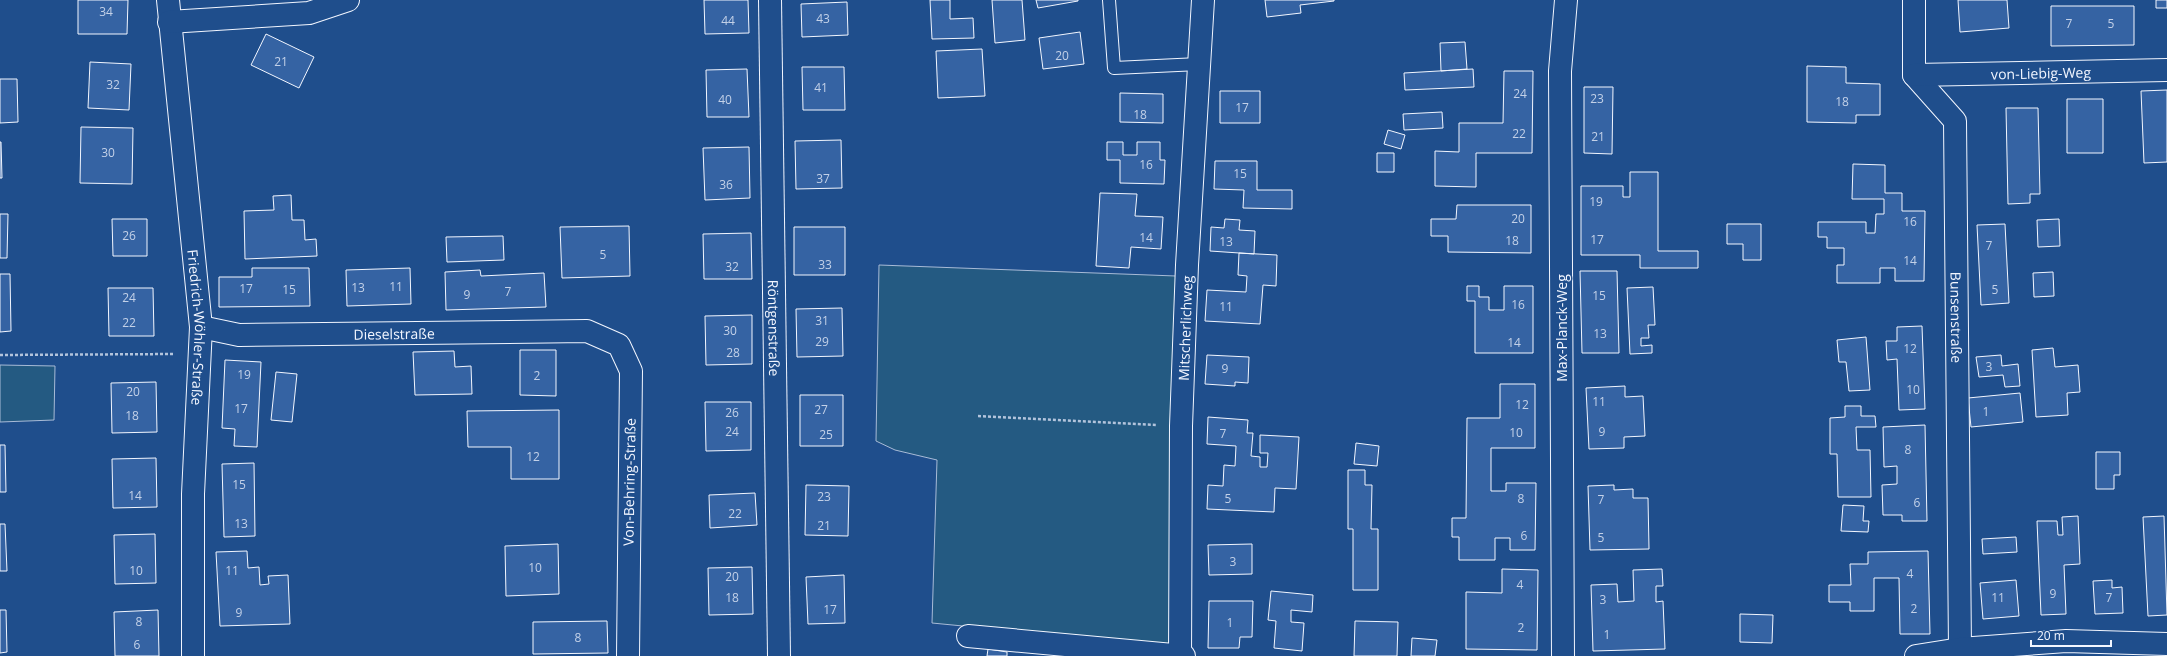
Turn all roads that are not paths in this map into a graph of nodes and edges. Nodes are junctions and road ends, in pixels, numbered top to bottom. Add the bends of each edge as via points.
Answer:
1 (168, 0) edge
2 (348, 0) edge
3 (770, 0) edge
4 (1109, 0) edge
5 (1203, 0) edge
6 (1566, 0) edge
7 (1914, 0) edge
8 (169, 22) junction
9 (1199, 64) junction
10 (2167, 70) edge
11 (1914, 75) junction
12 (201, 327) junction
13 (587, 331) joint
14 (968, 636) dead end
15 (2167, 644) edge
16 (1960, 649) junction
17 (193, 656) edge
18 (628, 656) edge
19 (779, 656) edge
20 (1180, 656) edge
21 (1184, 656) edge
22 (1563, 656) edge
23 (1916, 656) edge

1 - 8 street, Friedrich-Wöhler-Straße
2 - 8 street via 309,13
3 - 19 street, Röntgenstraße
4 - 9 lane via 1114,68
5 - 9 street, Mitscherlichweg
6 - 22 street, Max-Planck-Weg via 1560,71
7 - 11 street
8 - 12 street, Friedrich-Wöhler-Straße
9 - 20 street, Mitscherlichweg via 1180,426
10 - 11 street, von-Liebig-Weg
11 - 16 street, Bunsenstraße via 1955,121
12 - 13 street, Dieselstraße via 239,335
12 - 17 street, Friedrich-Wöhler-Straße via 193,494
13 - 18 street, Von-Behring-Straße via 619,346 631,371
14 - 20 street
15 - 16 street via 2066,641
16 - 23 street
20 - 21 street

